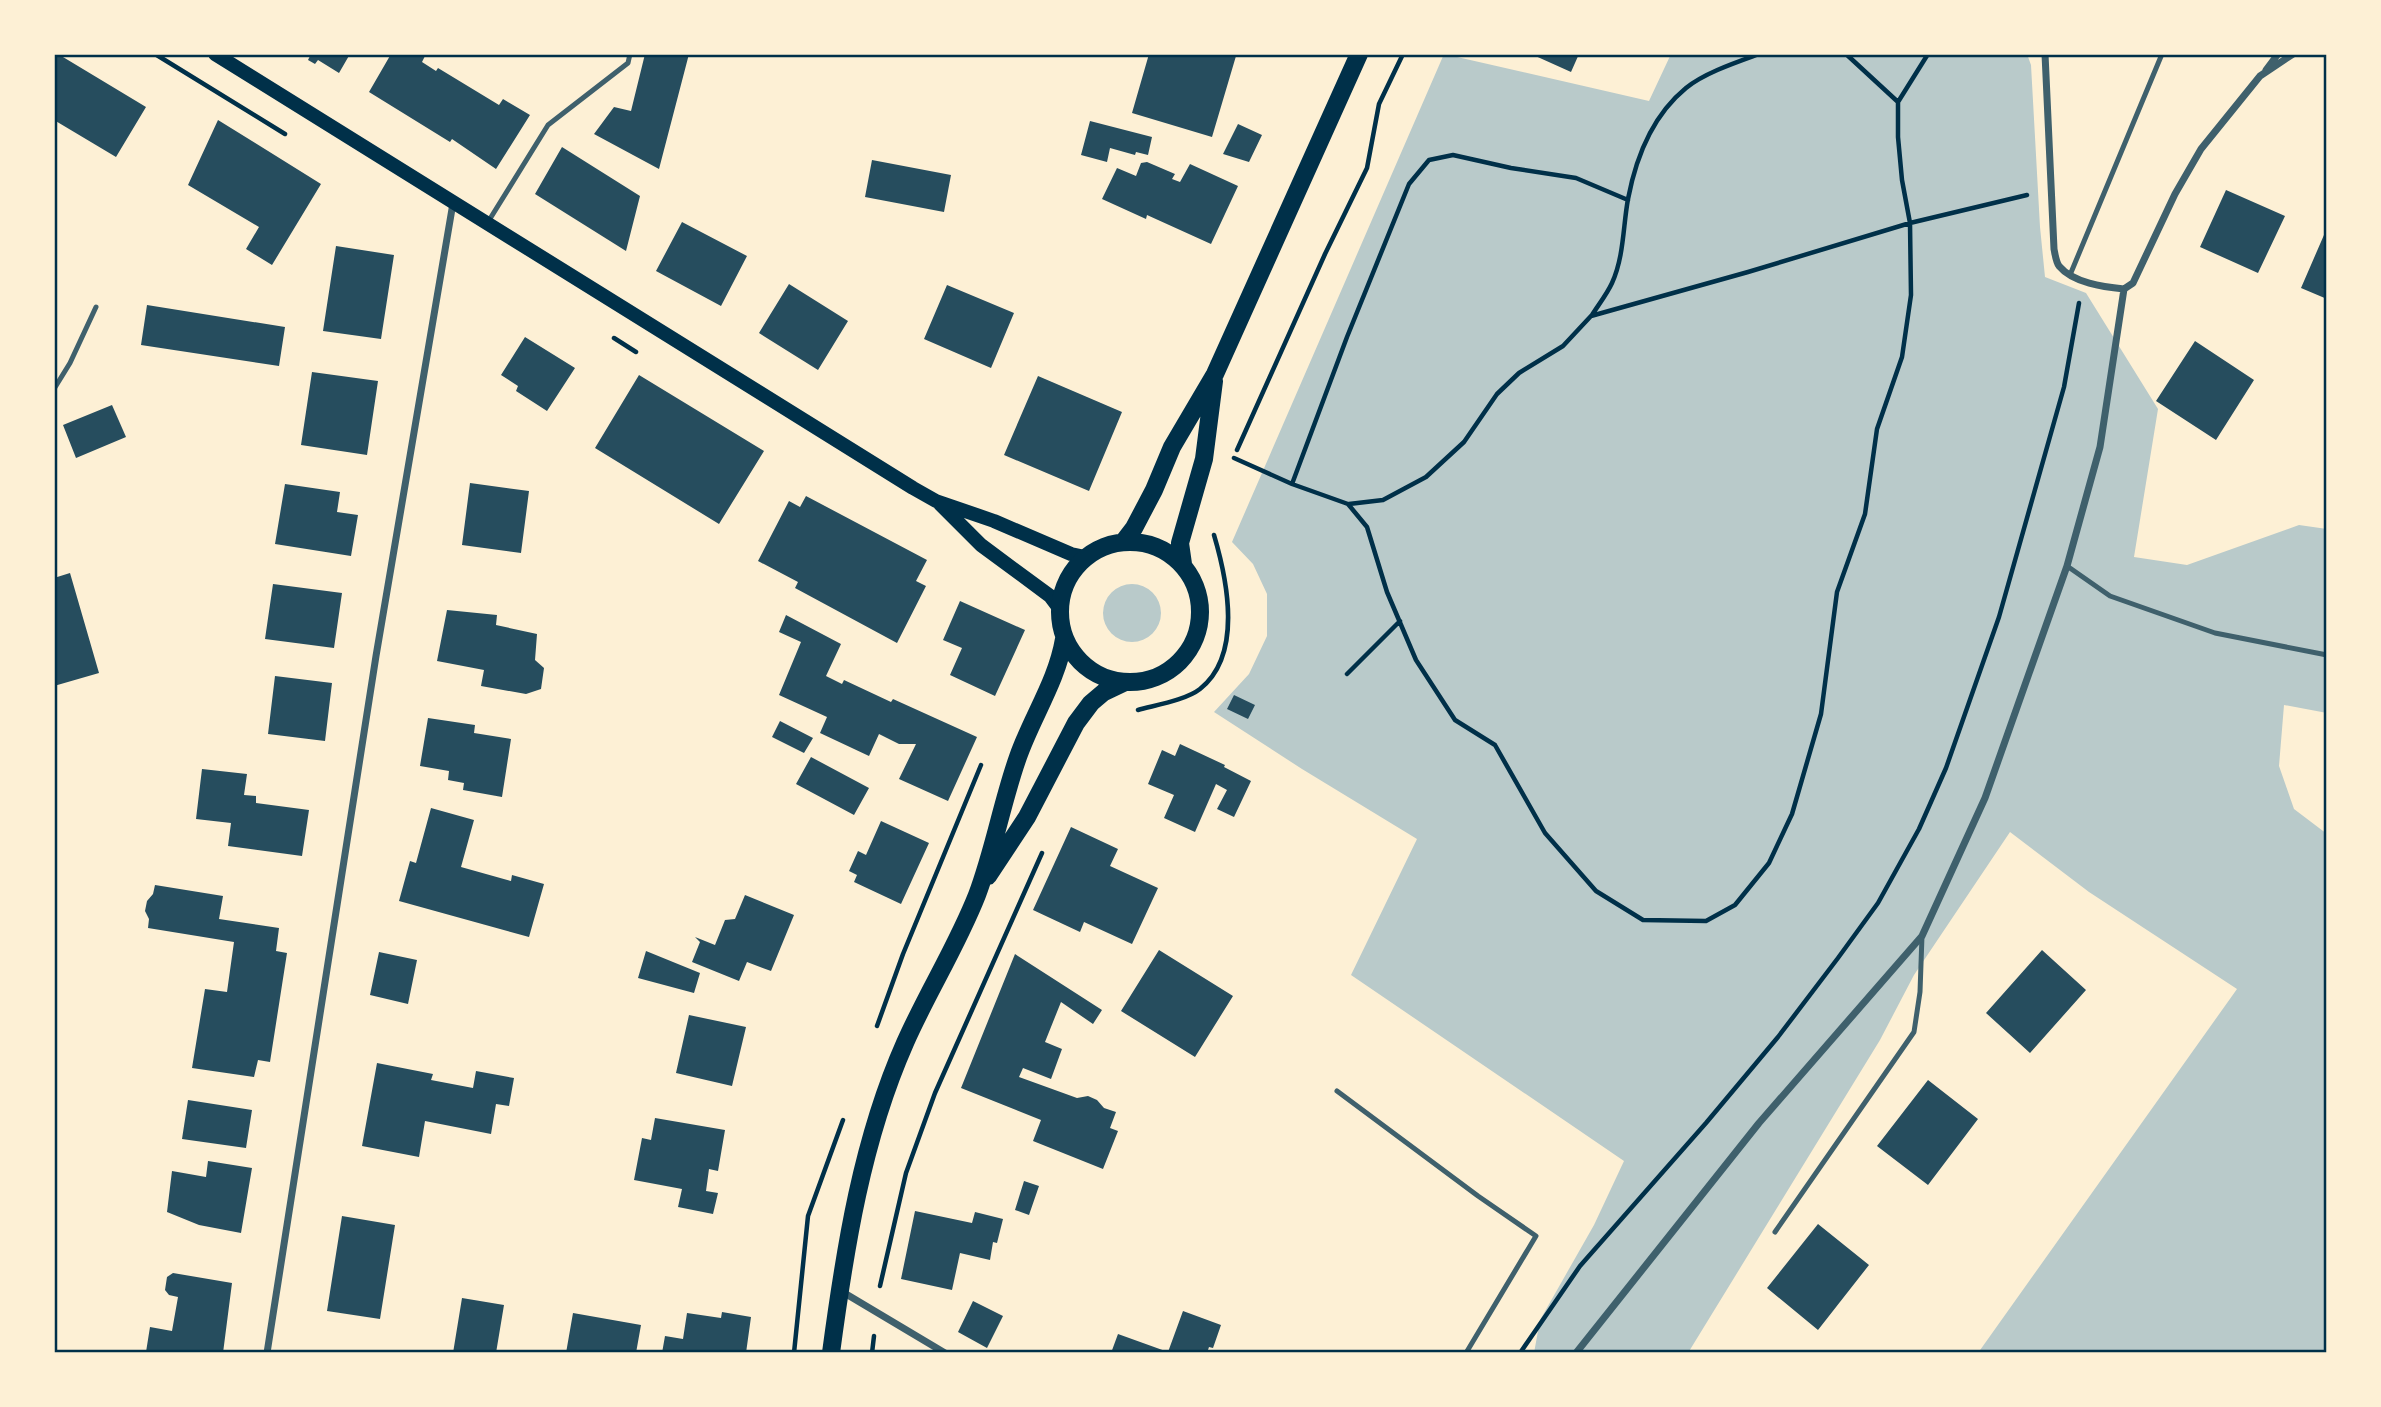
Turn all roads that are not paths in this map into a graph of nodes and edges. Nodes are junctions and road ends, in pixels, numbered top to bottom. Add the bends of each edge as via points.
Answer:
1 (215, 54) edge
2 (630, 54) edge
3 (1359, 54) edge
4 (2045, 54) edge
5 (2162, 54) edge
6 (2278, 54) edge
7 (2293, 54) edge
8 (2260, 76) junction
9 (453, 202) junction
10 (487, 223) junction
11 (2070, 275) junction
12 (2124, 289) junction
13 (96, 307) dead end
14 (1215, 374) junction
15 (54, 389) edge
16 (936, 501) junction
17 (1124, 541) junction
18 (1085, 557) junction
19 (1182, 565) junction
20 (2067, 566) junction
21 (1059, 608) junction
22 (1064, 639) junction
23 (2327, 655) edge
24 (1125, 682) junction
25 (977, 894) junction
26 (1922, 936) junction
27 (1337, 1091) dead end
28 (1775, 1232) dead end
29 (840, 1290) junction
30 (936, 1350) edge
31 (267, 1353) edge
32 (831, 1353) edge
33 (946, 1353) edge
34 (1466, 1353) edge
35 (1576, 1353) edge

1 - 9 main road
2 - 10 lane via 628,63 548,125
3 - 14 main road
4 - 11 street via 2054,249 2058,265
5 - 11 lane
6 - 8 street
7 - 8 street
8 - 12 street via 2201,149 2133,282
9 - 10 main road
9 - 31 street via 376,656
10 - 16 main road
11 - 12 street
12 - 20 street via 2100,447
13 - 15 lane
14 - 17 main road
14 - 19 main road via 1204,459 1180,543
16 - 18 main road
16 - 21 main road via 981,545 1050,596
17 - 18 main road
17 - 19 main road via 1169,552
18 - 21 main road via 1067,581
19 - 24 main road via 1199,598 1200,616 1188,651 1160,676
20 - 23 lane via 2110,596 2215,633
20 - 26 street via 1985,798
21 - 22 main road
22 - 24 main road via 1089,668
22 - 25 main road via 1061,658 1018,755
24 - 25 main road via 1104,692 1076,723 1027,817
25 - 29 main road via 889,1085 861,1180
26 - 28 lane via 1914,1032
26 - 35 street via 1759,1123
27 - 34 lane via 1536,1236
29 - 30 street
29 - 32 main road
30 - 33 street

